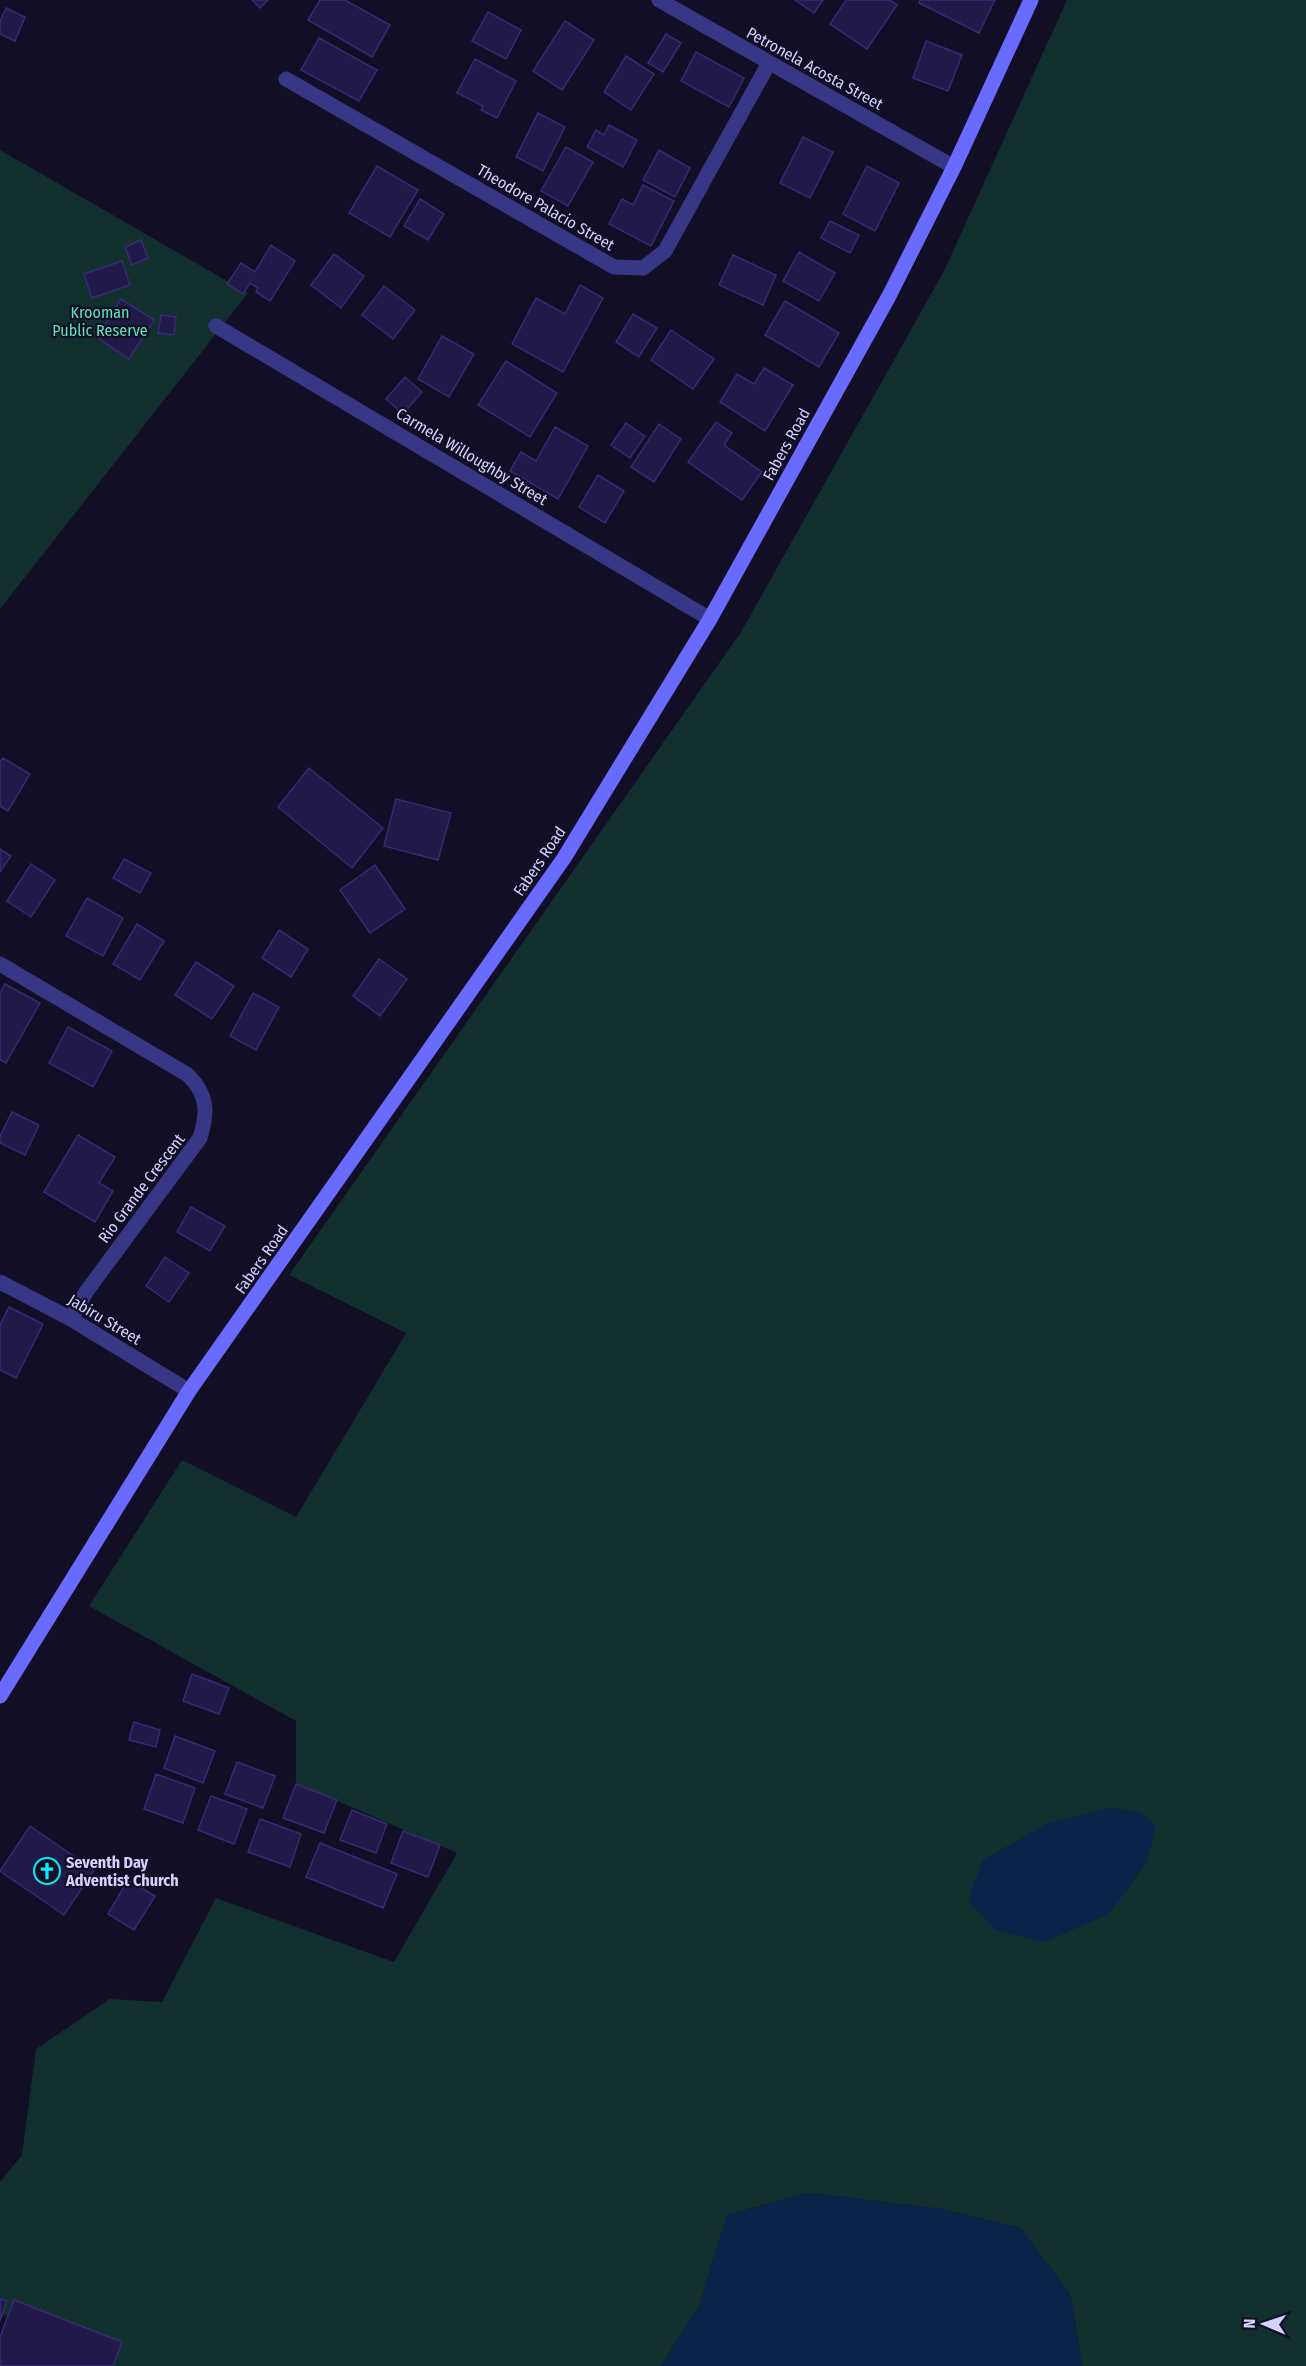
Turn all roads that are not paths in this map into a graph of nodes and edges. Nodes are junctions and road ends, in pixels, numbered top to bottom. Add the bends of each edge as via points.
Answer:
1 (659, 0) edge
2 (1031, 0) edge
3 (769, 63) junction
4 (286, 79) dead end
5 (954, 167) junction
6 (216, 326) dead end
7 (710, 619) junction
8 (0, 964) edge
9 (0, 1282) edge
10 (71, 1319) junction
11 (189, 1391) junction
12 (0, 1696) edge

1 - 3 street, Petronela Acosta Street
2 - 5 main road, Fabers Road
3 - 4 street, Theodore Palacio Street via 665,251 643,268 614,267
3 - 5 street, Petronela Acosta Street
5 - 7 main road, Fabers Road via 889,296
6 - 7 street, Carmela Willoughby Street
7 - 11 main road, Fabers Road via 564,858
8 - 10 street, Rio Grande Crescent via 188,1075 206,1101 200,1138 86,1292
9 - 10 street, Jabiru Street
10 - 11 street, Jabiru Street
11 - 12 main road, Fabers Road

